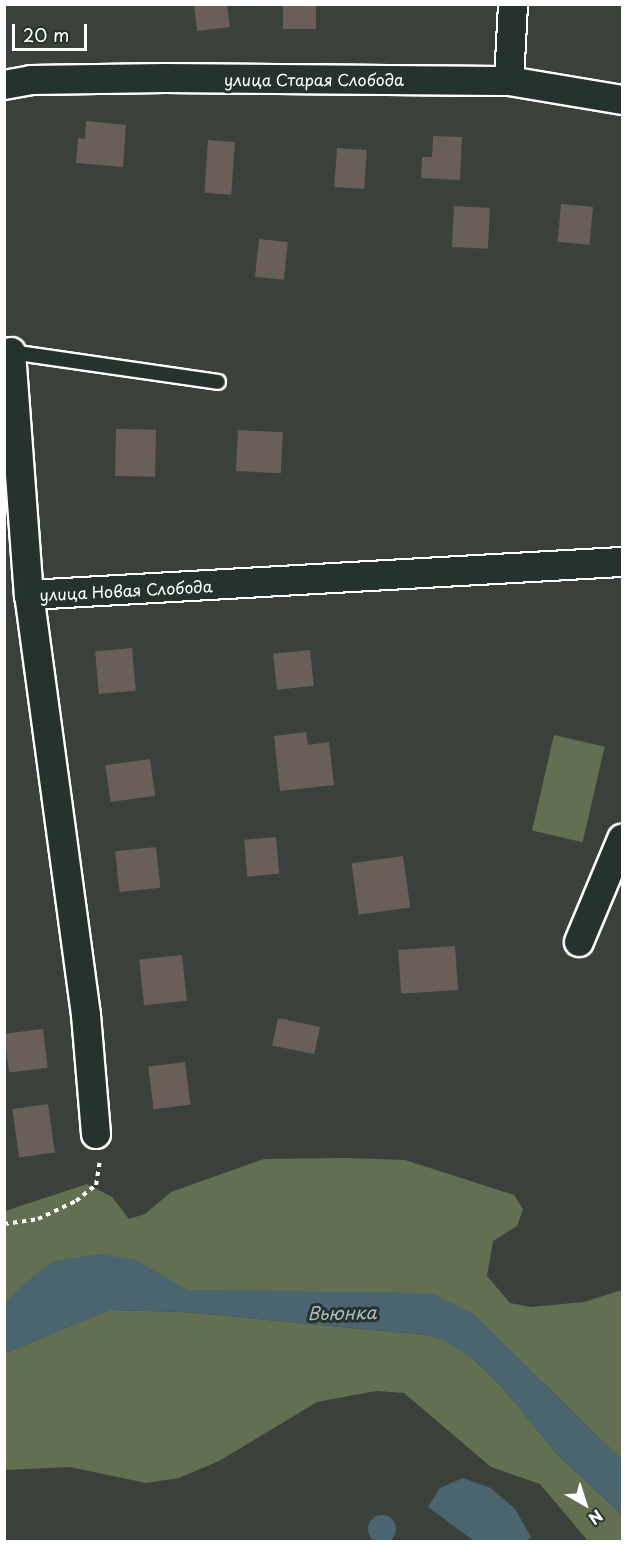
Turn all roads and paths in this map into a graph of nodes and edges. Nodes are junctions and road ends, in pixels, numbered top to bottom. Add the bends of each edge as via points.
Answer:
1 (513, 4) edge
2 (509, 81) junction
3 (4, 85) edge
4 (622, 100) edge
5 (11, 352) joint
6 (218, 382) dead end
7 (622, 562) edge
8 (29, 595) junction
9 (622, 839) edge
10 (579, 942) dead end
11 (96, 1134) joint
12 (4, 1224) edge

1 - 2 street
2 - 3 street, улица Старая Слобода via 165,78 31,80
2 - 4 street, улица Старая Слобода
5 - 6 lane
5 - 8 street
7 - 8 street, улица Новая Слобода
8 - 11 street, улица Новая Слобода via 86,1015
9 - 10 street
11 - 12 path via 100,1164 96,1185 76,1201 38,1219

